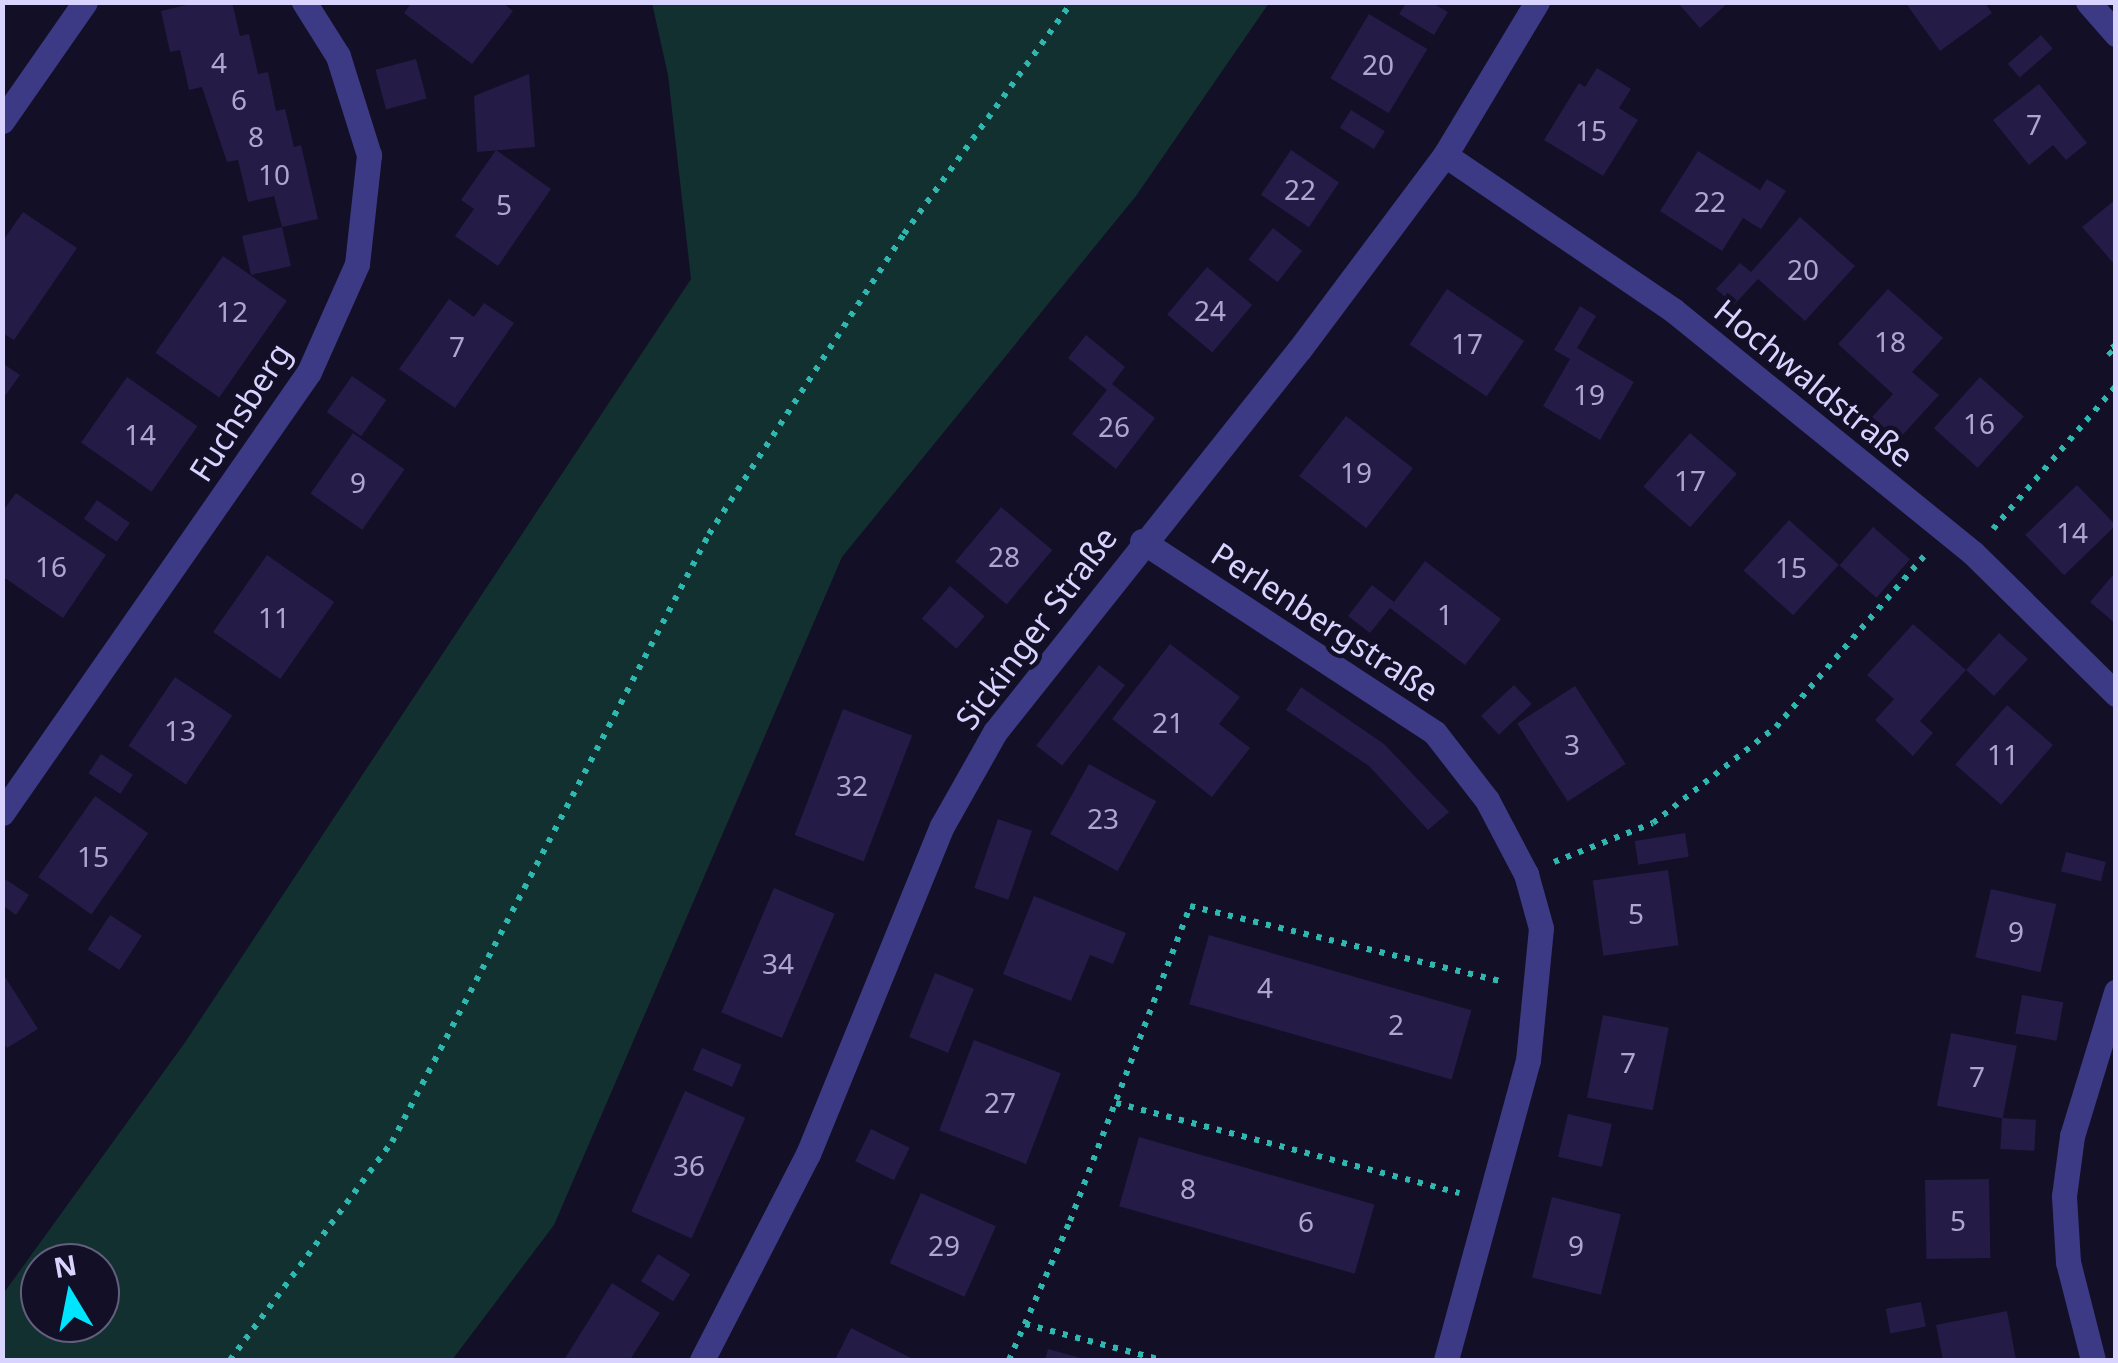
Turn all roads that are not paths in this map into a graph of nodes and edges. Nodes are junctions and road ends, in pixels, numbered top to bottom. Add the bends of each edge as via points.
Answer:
1 (86, 2) edge
2 (304, 2) edge
3 (1537, 2) edge
4 (2088, 2) edge
5 (2116, 34) edge
6 (2, 122) edge
7 (1445, 155) junction
8 (1142, 540) junction
9 (2116, 694) edge
10 (2, 813) edge
11 (2116, 992) edge
12 (702, 1360) edge
13 (1446, 1360) edge
14 (2092, 1360) edge

1 - 6 street
2 - 10 street, Fuchsberg via 338,56 369,155 357,264 309,372
3 - 7 street, Sickinger Straße
4 - 5 street
7 - 8 street, Sickinger Straße via 1300,350
7 - 9 street, Hochwaldstraße via 1688,322 1973,553
8 - 12 street, Sickinger Straße via 995,732 942,826 808,1154
8 - 13 street, Perlenbergstraße via 1435,734 1487,800 1526,874 1541,928 1528,1060
11 - 14 street via 2072,1136 2064,1196 2068,1262

